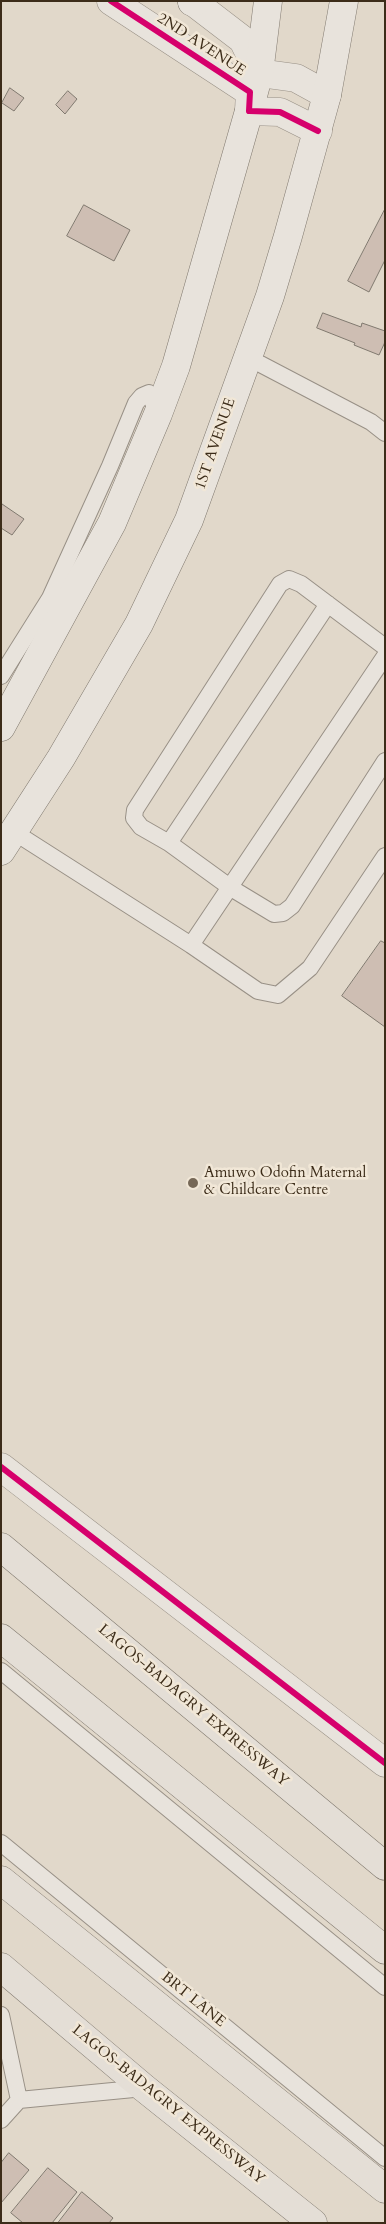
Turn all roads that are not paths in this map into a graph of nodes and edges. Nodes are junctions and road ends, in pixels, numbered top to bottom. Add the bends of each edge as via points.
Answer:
1 (111, 1) edge
2 (192, 1) edge
3 (197, 1) edge
4 (268, 1) edge
5 (344, 1) edge
6 (259, 72) junction
7 (327, 95) junction
8 (249, 111) junction
9 (318, 131) junction
10 (247, 357) junction
11 (158, 414) junction
12 (385, 433) edge
13 (328, 604) junction
14 (385, 648) edge
15 (385, 656) edge
16 (1, 676) edge
17 (1, 728) edge
18 (385, 761) edge
19 (6, 838) edge
20 (169, 843) junction
21 (385, 856) edge
22 (231, 888) junction
23 (192, 945) junction
24 (1, 1467) edge
25 (1, 1547) edge
26 (1, 1638) edge
27 (1, 1671) edge
28 (385, 1763) edge
29 (1, 1843) edge
30 (385, 1866) edge
31 (1, 1880) edge
32 (385, 1950) edge
33 (1, 1967) edge
34 (385, 1987) edge
35 (1, 2015) edge
36 (144, 2088) junction
37 (18, 2100) junction
38 (1, 2120) edge
39 (385, 2158) edge
40 (385, 2189) edge
41 (313, 2223) edge

1 - 8 main road, 2ND AVENUE via 250,92
2 - 3 main road
2 - 6 main road, 2ND AVENUE via 243,40
4 - 6 main road
5 - 7 main road, 1ST AVENUE
6 - 7 main road, 2ND AVENUE via 296,78
6 - 8 main road
7 - 9 main road, 1ST AVENUE
8 - 9 main road via 280,112
8 - 11 main road via 176,366
9 - 10 main road, 1ST AVENUE via 270,296
10 - 12 lane via 371,422
10 - 19 main road, 1ST AVENUE via 189,520 138,624 61,758
11 - 16 lane via 149,393 136,403 50,598
11 - 17 main road via 112,523
13 - 14 lane
13 - 20 lane
13 - 20 lane via 289,579 280,584 134,810 134,818 141,827
15 - 22 lane
18 - 22 lane via 292,906 283,913 274,914
19 - 23 lane
20 - 22 lane
21 - 23 lane via 310,968 278,995 258,991
22 - 23 lane
24 - 28 main road
25 - 30 main road, LAGOS-BADAGRY EXPRESSWAY
26 - 32 main road
27 - 34 lane
29 - 39 lane, BRT LANE
31 - 40 main road
33 - 36 main road, LAGOS-BADAGRY EXPRESSWAY
35 - 37 lane
36 - 37 lane
36 - 41 main road, LAGOS-BADAGRY EXPRESSWAY
37 - 38 lane

